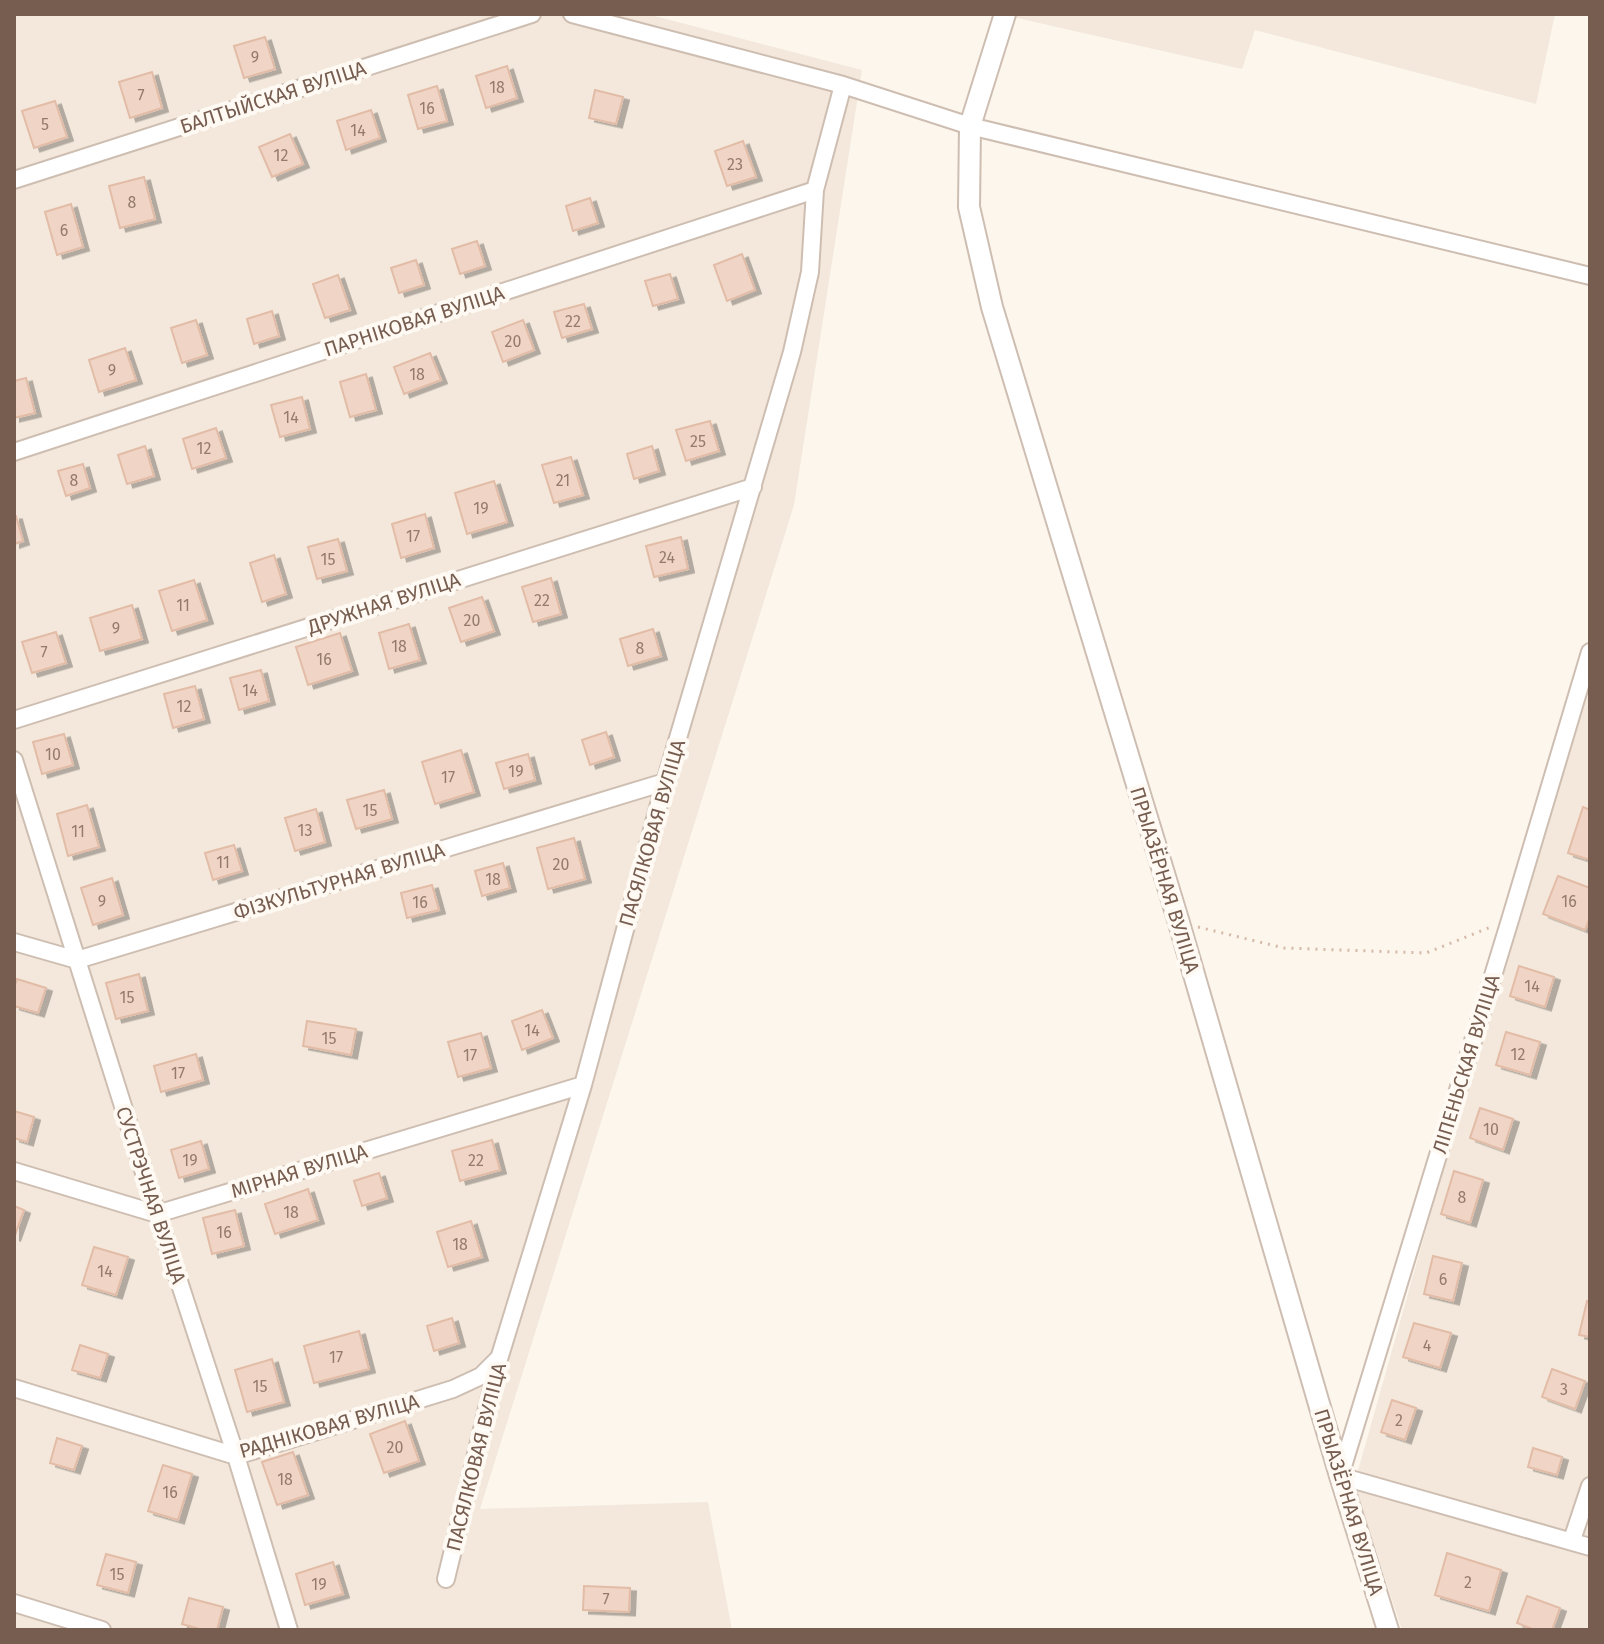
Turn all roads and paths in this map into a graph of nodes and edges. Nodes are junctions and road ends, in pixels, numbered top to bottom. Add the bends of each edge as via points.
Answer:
1 (532, 14) edge
2 (572, 14) edge
3 (1005, 14) edge
4 (843, 85) junction
5 (970, 126) junction
6 (14, 180) edge
7 (815, 190) junction
8 (1590, 276) edge
9 (14, 452) edge
10 (753, 487) junction
11 (1590, 652) edge
12 (14, 720) edge
13 (14, 760) edge
14 (665, 782) junction
15 (1510, 920) junction
16 (1179, 923) junction
17 (14, 942) edge
18 (77, 960) junction
19 (583, 1085) junction
20 (14, 1171) edge
21 (157, 1214) junction
22 (499, 1359) junction
23 (14, 1388) edge
24 (236, 1456) junction
25 (1340, 1476) junction
26 (1590, 1486) edge
27 (1572, 1540) junction
28 (1590, 1547) edge
29 (446, 1579) dead end
30 (14, 1603) edge
31 (102, 1630) edge
32 (289, 1630) edge
33 (1388, 1630) edge

1 - 6 street, БАЛТЫЙСКАЯ ВУЛІЦА
2 - 4 street
3 - 5 street, ПРЫАЗЁРНАЯ ВУЛІЦА
4 - 5 street
4 - 7 street, ПАСЯЛКОВАЯ ВУЛІЦА
5 - 8 street
5 - 16 street, ПРЫАЗЁРНАЯ ВУЛІЦА via 969,207 992,307
7 - 9 street, ПАРНІКОВАЯ ВУЛІЦА
7 - 10 street, ПАСЯЛКОВАЯ ВУЛІЦА via 810,272
10 - 12 street, ДРУЖНАЯ ВУЛІЦА
10 - 14 street, ПАСЯЛКОВАЯ ВУЛІЦА
11 - 15 street, ЛІПЕНЬСКАЯ ВУЛІЦА
13 - 18 street, СУСТРЭЧНАЯ ВУЛІЦА
14 - 18 street, ФІЗКУЛЬТУРНАЯ ВУЛІЦА
14 - 19 street, ПАСЯЛКОВАЯ ВУЛІЦА
15 - 16 path via 1426,953 1284,948
15 - 25 street, ЛІПЕНЬСКАЯ ВУЛІЦА
16 - 25 street, ПРЫАЗЁРНАЯ ВУЛІЦА
17 - 18 street
18 - 21 street, СУСТРЭЧНАЯ ВУЛІЦА
19 - 21 street, МІРНАЯ ВУЛІЦА
19 - 22 street, ПАСЯЛКОВАЯ ВУЛІЦА
20 - 21 street
21 - 24 street, СУСТРЭЧНАЯ ВУЛІЦА
22 - 24 street, РАДНІКОВАЯ ВУЛІЦА via 481,1376 453,1389
22 - 29 street, ПАСЯЛКОВАЯ ВУЛІЦА
23 - 24 street, РАДНІКОВАЯ ВУЛІЦА
24 - 32 street, СУСТРЭЧНАЯ ВУЛІЦА
25 - 27 street
25 - 33 street, ПРЫАЗЁРНАЯ ВУЛІЦА
26 - 27 street
27 - 28 street
30 - 31 street

